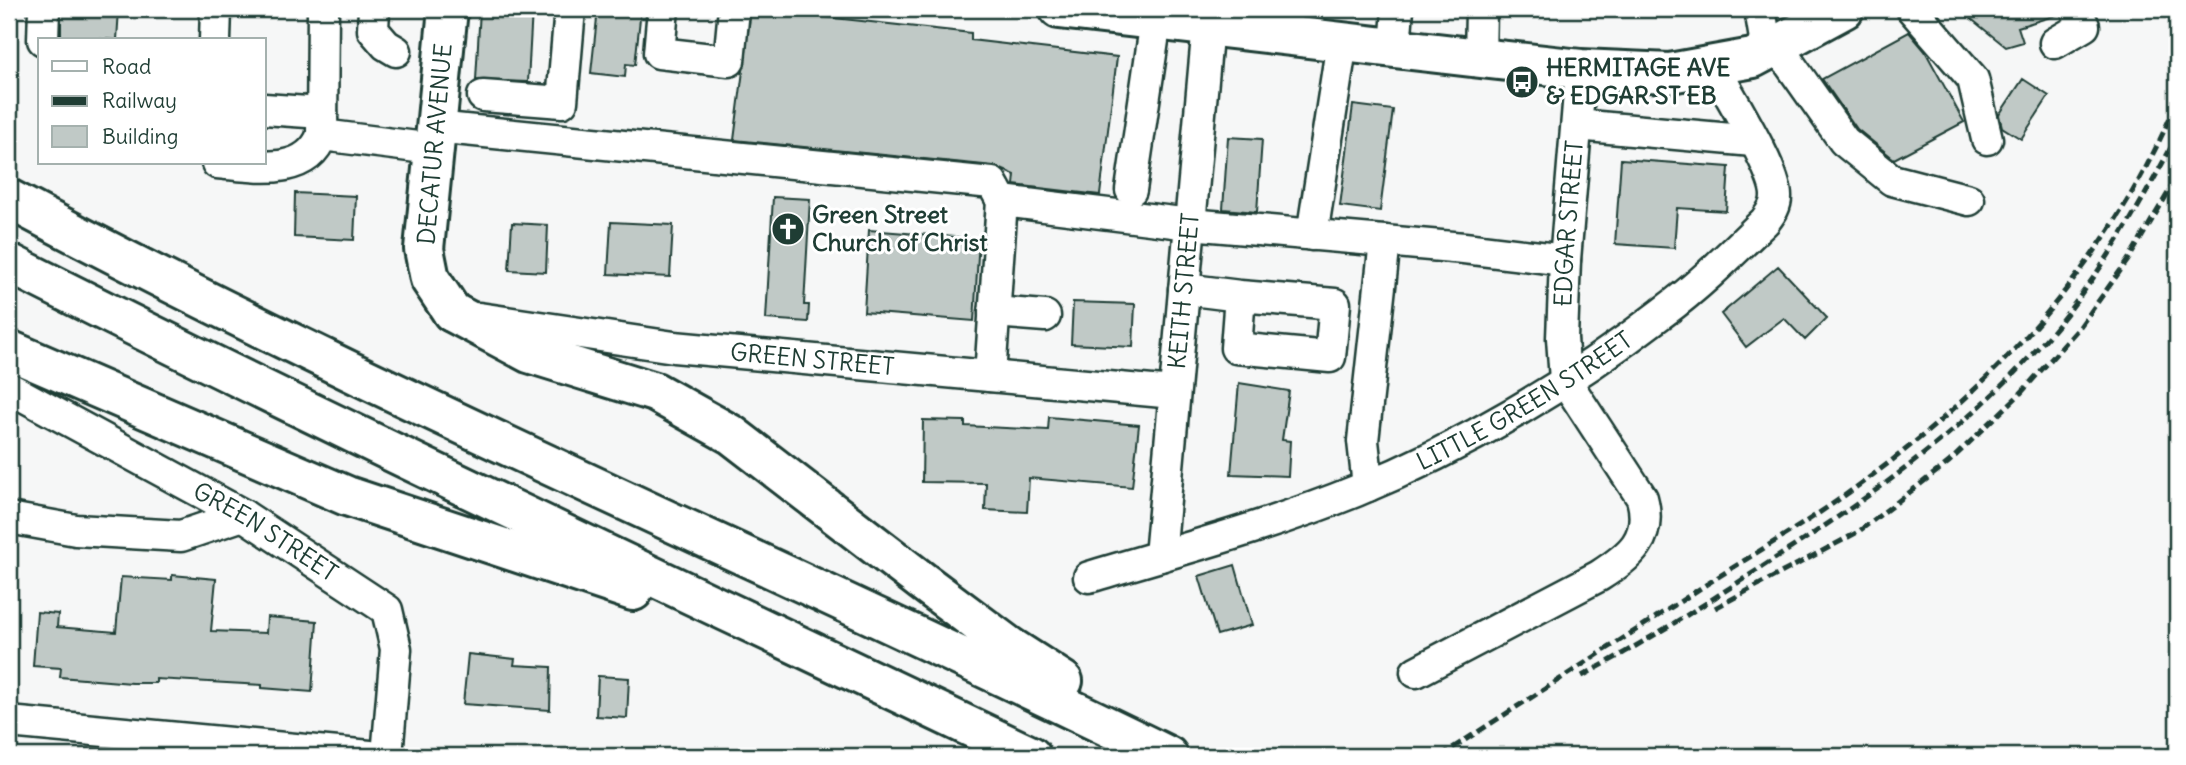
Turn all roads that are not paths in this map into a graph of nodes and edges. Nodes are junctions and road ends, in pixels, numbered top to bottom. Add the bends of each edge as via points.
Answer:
1 (44, 9) edge
2 (216, 9) edge
3 (323, 9) edge
4 (374, 9) edge
5 (448, 9) edge
6 (570, 9) edge
7 (663, 9) edge
8 (734, 9) edge
9 (1059, 9) edge
10 (1398, 9) edge
11 (1481, 9) edge
12 (1760, 9) edge
13 (1844, 9) edge
14 (1912, 9) edge
15 (2076, 9) edge
16 (1156, 20) junction
17 (1287, 22) edge
18 (1208, 25) junction
19 (43, 38) edge
20 (215, 38) edge
21 (1342, 42) junction
22 (2054, 43) dead end
23 (1395, 48) junction
24 (1772, 48) junction
25 (396, 51) dead end
26 (1480, 58) junction
27 (1714, 67) junction
28 (1581, 69) junction
29 (484, 96) dead end
30 (266, 110) edge
31 (322, 124) junction
32 (1577, 125) junction
33 (434, 138) junction
34 (1987, 139) dead end
35 (1753, 141) junction
36 (229, 164) edge
37 (1131, 190) dead end
38 (9, 199) edge
39 (1969, 200) dead end
40 (1002, 201) junction
41 (1190, 224) junction
42 (1312, 235) junction
43 (1385, 241) junction
44 (1565, 260) junction
45 (9, 263) edge
46 (1184, 289) junction
47 (1240, 296) dead end
48 (453, 312) junction
49 (994, 312) junction
50 (1045, 316) dead end
51 (9, 350) edge
52 (989, 376) junction
53 (1565, 380) junction
54 (9, 388) edge
55 (1174, 393) junction
56 (1367, 486) junction
57 (243, 515) junction
58 (9, 519) edge
59 (1160, 556) junction
60 (1089, 577) dead end
61 (808, 650) junction
62 (1416, 672) dead end
63 (9, 722) edge
64 (370, 756) edge
65 (387, 756) edge
66 (1031, 756) edge
67 (1168, 756) edge
68 (1180, 756) edge

1 - 19 street
2 - 20 street
3 - 31 street
4 - 25 street via 373,30
5 - 33 main road, DECATUR AVENUE
6 - 29 street via 562,102
7 - 8 street via 659,53 729,61
9 - 16 main road
10 - 23 street
11 - 26 street
12 - 24 street
13 - 24 main road
14 - 34 street via 1973,79
15 - 22 street via 2084,26
16 - 18 main road
16 - 37 street
17 - 18 main road
17 - 21 main road
18 - 41 street, KEITH STREET
21 - 23 main road
21 - 42 street
23 - 26 main road
24 - 27 main road
24 - 39 street via 1844,141 1892,180
26 - 28 main road
27 - 28 main road via 1670,73
27 - 35 street, LITTLE GREEN STREET
28 - 32 street, EDGAR STREET
30 - 31 street
31 - 33 street
31 - 36 street via 318,146 304,158 278,168
32 - 35 street
32 - 44 street, EDGAR STREET
33 - 40 street via 992,183
33 - 48 main road, DECATUR AVENUE via 424,259 434,288
35 - 53 street, LITTLE GREEN STREET via 1777,194 1765,221 1662,314
38 - 67 main road via 350,373 664,521 945,646
40 - 41 street
40 - 49 street
41 - 42 street
41 - 46 street, KEITH STREET
42 - 43 street
43 - 44 street
43 - 56 street via 1363,441
44 - 53 street, EDGAR STREET
45 - 61 main road via 463,488
46 - 47 street
46 - 55 street, KEITH STREET
48 - 52 street, GREEN STREET via 674,347
48 - 68 main road via 529,353 655,391 732,435 1010,648
49 - 50 street
49 - 52 street
51 - 61 main road via 347,496
52 - 55 street, GREEN STREET
53 - 56 street, LITTLE GREEN STREET via 1424,461
53 - 62 street via 1642,499 1644,532 1622,562
54 - 57 street, GREEN STREET
55 - 59 street, KEITH STREET
56 - 59 street, LITTLE GREEN STREET
57 - 58 street via 181,536 76,530
57 - 65 street, GREEN STREET via 387,610 396,649
59 - 60 street, LITTLE GREEN STREET
61 - 66 main road
63 - 64 street

